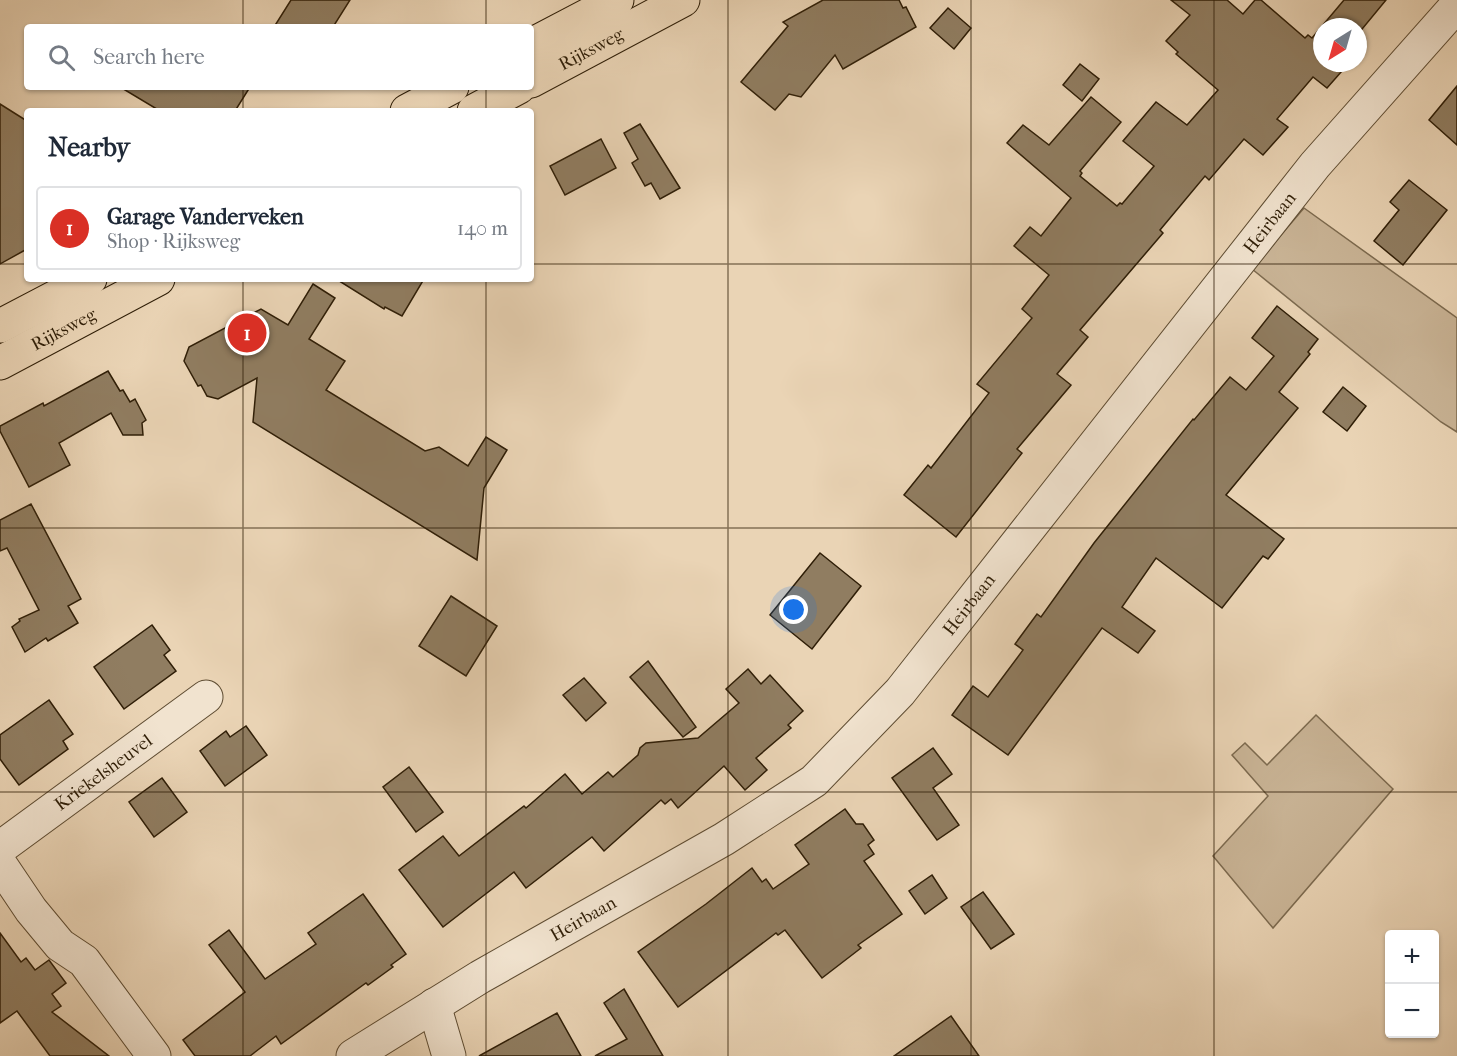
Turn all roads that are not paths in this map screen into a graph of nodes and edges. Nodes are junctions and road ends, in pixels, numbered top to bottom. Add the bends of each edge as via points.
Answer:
1 (617, 0) edge
2 (683, 0) edge
3 (1457, 5) edge
4 (534, 43) edge
5 (534, 79) edge
6 (446, 90) edge
7 (513, 90) edge
8 (413, 108) edge
9 (480, 108) edge
10 (84, 282) edge
11 (152, 282) edge
12 (0, 326) edge
13 (0, 363) edge
14 (206, 697) dead end
15 (0, 848) edge
16 (0, 864) edge
17 (434, 1005) junction
18 (154, 1056) edge
19 (353, 1056) edge
20 (449, 1056) edge

1 - 4 main road, Rijksweg
2 - 5 main road, Rijksweg
3 - 17 street, Heirbaan via 1314,165 900,692 814,781 724,839
6 - 8 main road
7 - 9 main road
10 - 12 main road, Rijksweg
11 - 13 main road, Rijksweg
14 - 15 street, Kriekelsheuvel
16 - 18 street via 60,945 84,961
17 - 19 street, Heirbaan
17 - 20 street

